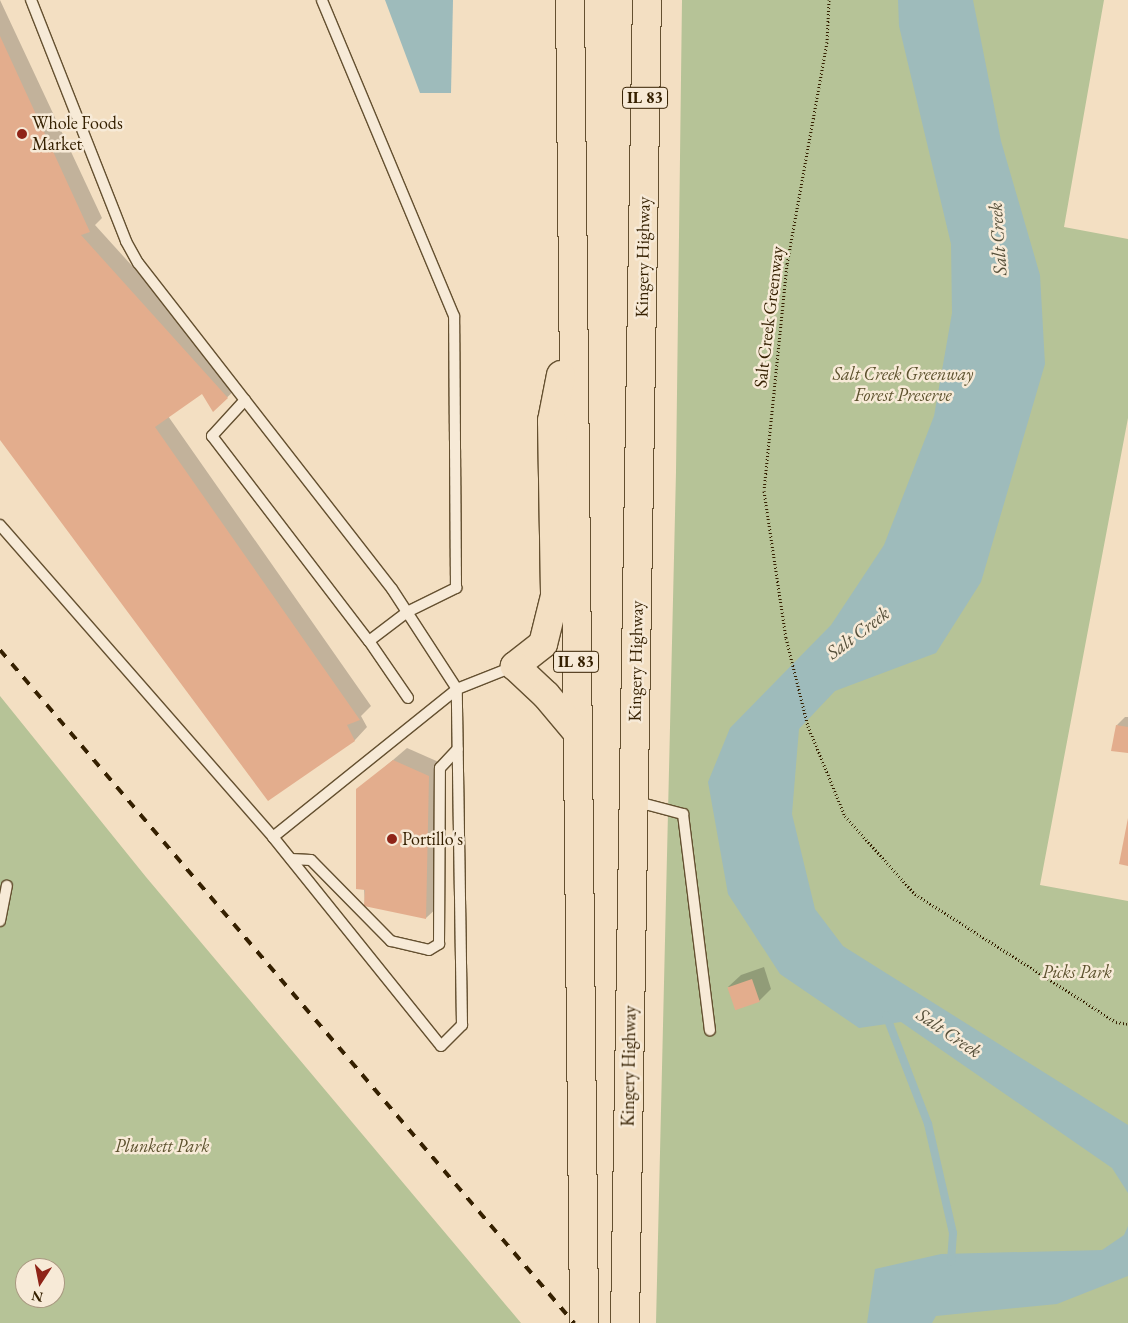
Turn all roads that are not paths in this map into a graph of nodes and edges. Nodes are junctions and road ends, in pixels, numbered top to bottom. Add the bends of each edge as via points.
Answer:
1 (31, 0) edge
2 (322, 0) edge
3 (570, 0) edge
4 (647, 0) edge
5 (572, 317) junction
6 (245, 400) junction
7 (0, 525) edge
8 (407, 612) junction
9 (370, 641) junction
10 (515, 666) junction
11 (457, 689) junction
12 (408, 698) dead end
13 (577, 732) junction
14 (458, 749) junction
15 (633, 801) junction
16 (273, 837) junction
17 (291, 859) junction
18 (8, 886) dead end
19 (0, 921) edge
20 (710, 1030) dead end
21 (584, 1323) edge
22 (625, 1323) edge

1 - 6 lane via 126,241 138,263
2 - 8 lane via 454,316 456,588
3 - 5 highway, IL 83
4 - 15 highway, Kingery Highway / IL 83
5 - 10 highway via 552,420 555,596 543,644
5 - 13 highway, IL 83
6 - 8 lane
6 - 9 lane via 212,436
7 - 16 lane
8 - 9 lane
8 - 11 lane
9 - 12 lane
10 - 11 lane
10 - 13 highway via 546,695
11 - 14 lane
11 - 16 lane
13 - 21 highway, IL 83
14 - 17 lane via 440,768 439,944 429,950 391,941 311,860
14 - 17 lane via 462,1025 441,1046
15 - 20 lane via 684,814
15 - 22 highway, Kingery Highway / IL 83
16 - 17 lane
18 - 19 lane

